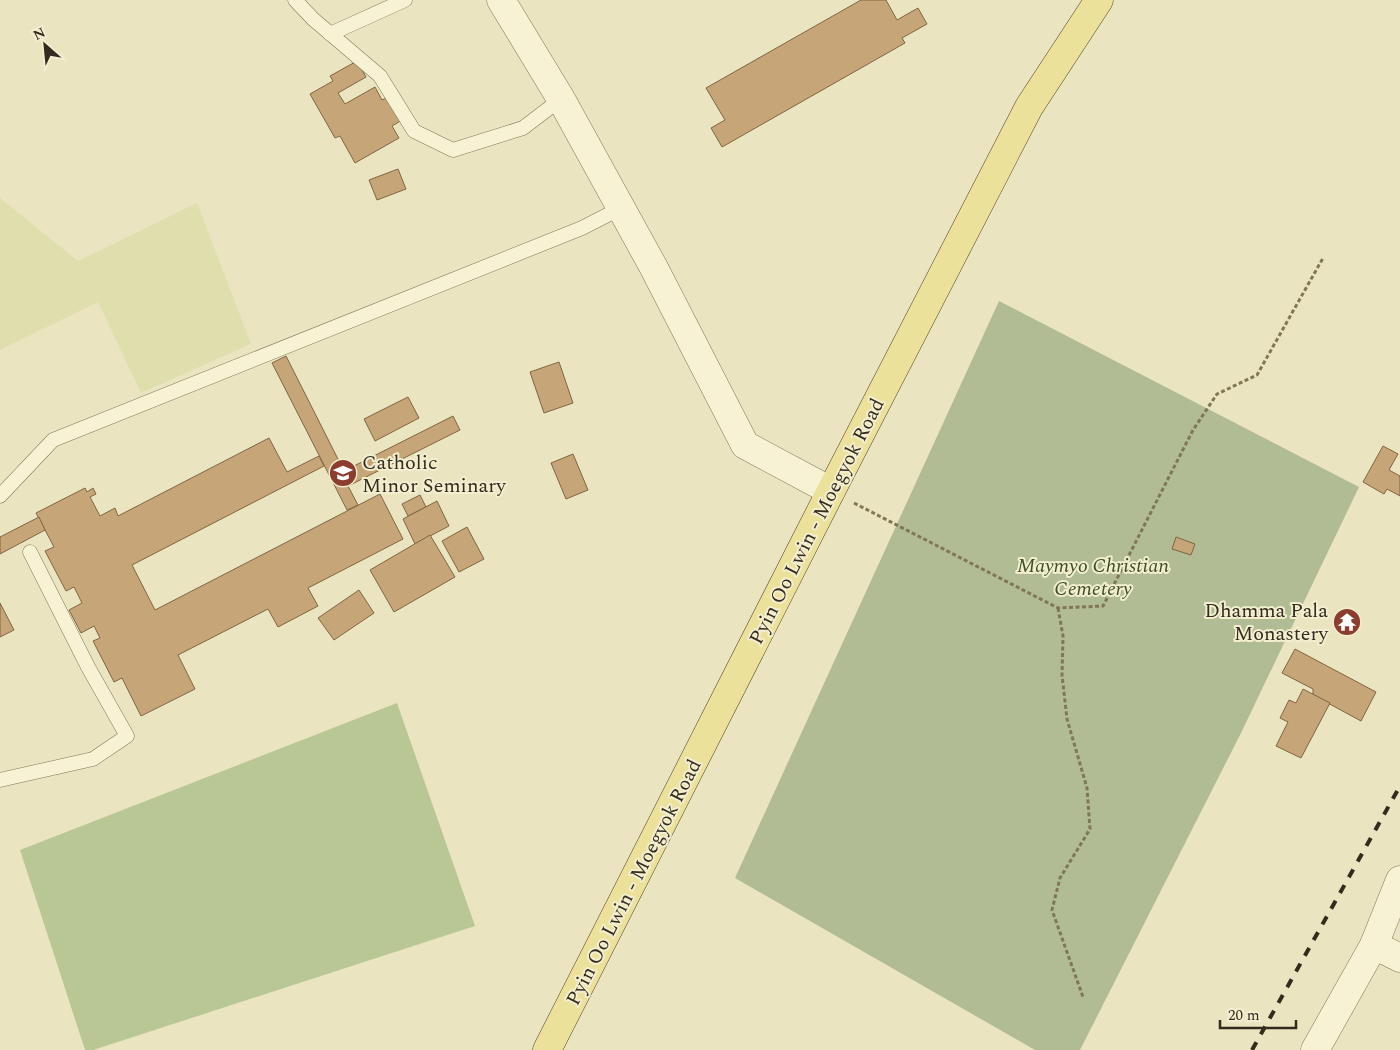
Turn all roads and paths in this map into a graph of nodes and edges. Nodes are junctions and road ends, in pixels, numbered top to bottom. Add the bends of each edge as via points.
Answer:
1 (295, 0) edge
2 (405, 0) edge
3 (500, 0) edge
4 (1099, 0) edge
5 (330, 34) junction
6 (561, 99) junction
7 (621, 208) junction
8 (1323, 258) dead end
9 (831, 491) junction
10 (0, 496) edge
11 (30, 552) dead end
12 (1058, 608) junction
13 (0, 780) edge
14 (1400, 880) edge
15 (1374, 945) junction
16 (1400, 958) edge
17 (1083, 997) dead end
18 (547, 1050) edge
19 (1315, 1050) edge

1 - 5 lane
2 - 5 lane
3 - 6 street
4 - 9 main road, Pyin Oo Lwin - Moegyok Road via 1029,107
5 - 6 lane via 380,76 414,131 453,150 523,128
6 - 7 street
7 - 9 street via 745,445
7 - 10 lane via 582,228 53,440
8 - 12 path via 1257,374 1217,394 1193,430 1103,606
9 - 12 path
9 - 18 main road, Pyin Oo Lwin - Moegyok Road
11 - 13 lane via 126,736 93,759
12 - 17 path via 1063,636 1062,675 1067,719 1087,788 1090,829 1060,878 1052,910
14 - 15 street
15 - 16 street
15 - 19 street

